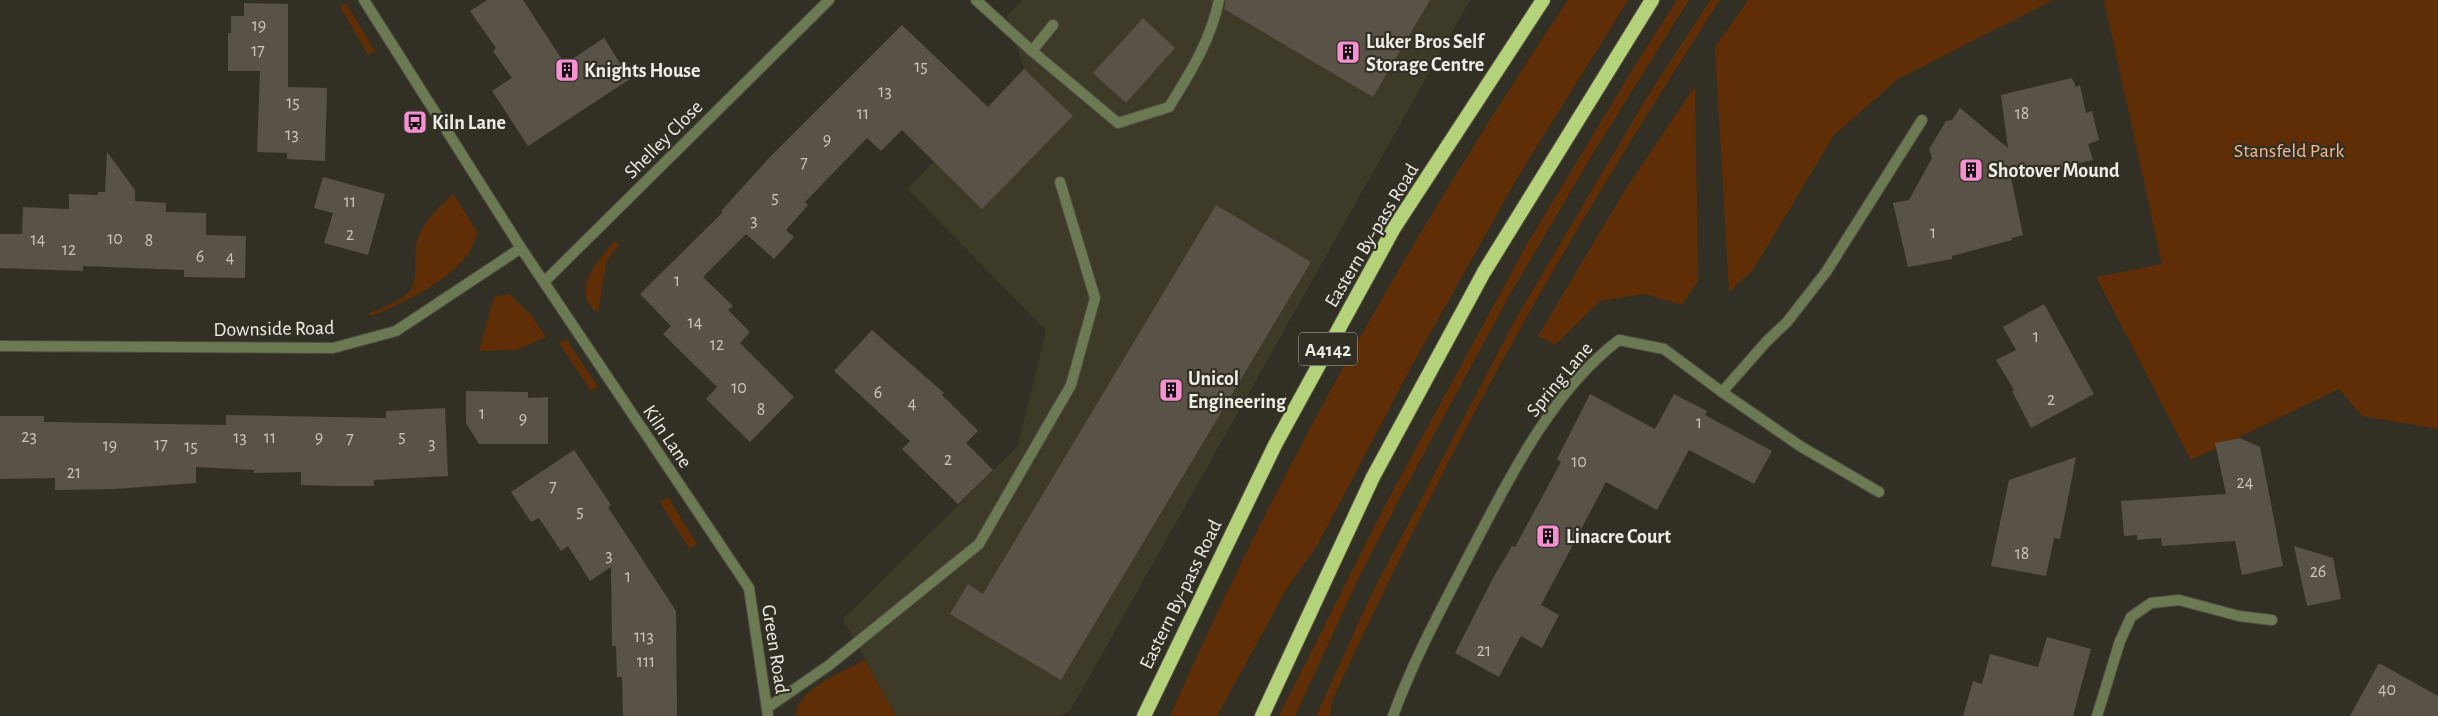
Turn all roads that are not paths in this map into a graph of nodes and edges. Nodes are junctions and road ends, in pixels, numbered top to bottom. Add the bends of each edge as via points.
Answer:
1 (364, 0) edge
2 (829, 0) edge
3 (976, 0) edge
4 (1219, 0) edge
5 (1543, 0) edge
6 (1652, 0) edge
7 (1053, 25) dead end
8 (1032, 51) junction
9 (1922, 120) dead end
10 (1060, 182) dead end
11 (521, 248) junction
12 (544, 282) junction
13 (0, 346) edge
14 (1722, 392) junction
15 (1879, 492) dead end
16 (749, 588) joint
17 (2272, 620) dead end
18 (767, 712) edge
19 (1144, 716) edge
20 (1262, 716) edge
21 (1392, 716) edge
22 (2097, 716) edge

1 - 11 street, Kiln Lane
2 - 12 street, Shelley Close
3 - 8 street
4 - 8 street via 1215,21 1198,58 1169,107 1118,123
5 - 19 highway, Eastern By-pass Road / A4142 via 1394,228 1274,445
6 - 20 highway via 1484,272 1373,477
7 - 8 street
9 - 14 street via 1826,272 1787,322
10 - 18 street via 1095,298 1071,385 978,544
11 - 12 street, Kiln Lane
11 - 13 street, Downside Road via 396,331 333,348
12 - 16 street, Kiln Lane
14 - 15 street, Spring Lane via 1800,446
14 - 21 street, Spring Lane via 1664,349 1619,340 1598,356 1546,420 1506,484 1412,665
16 - 18 street, Green Road
17 - 22 street via 2239,616 2179,600 2151,603 2131,617 2120,641

